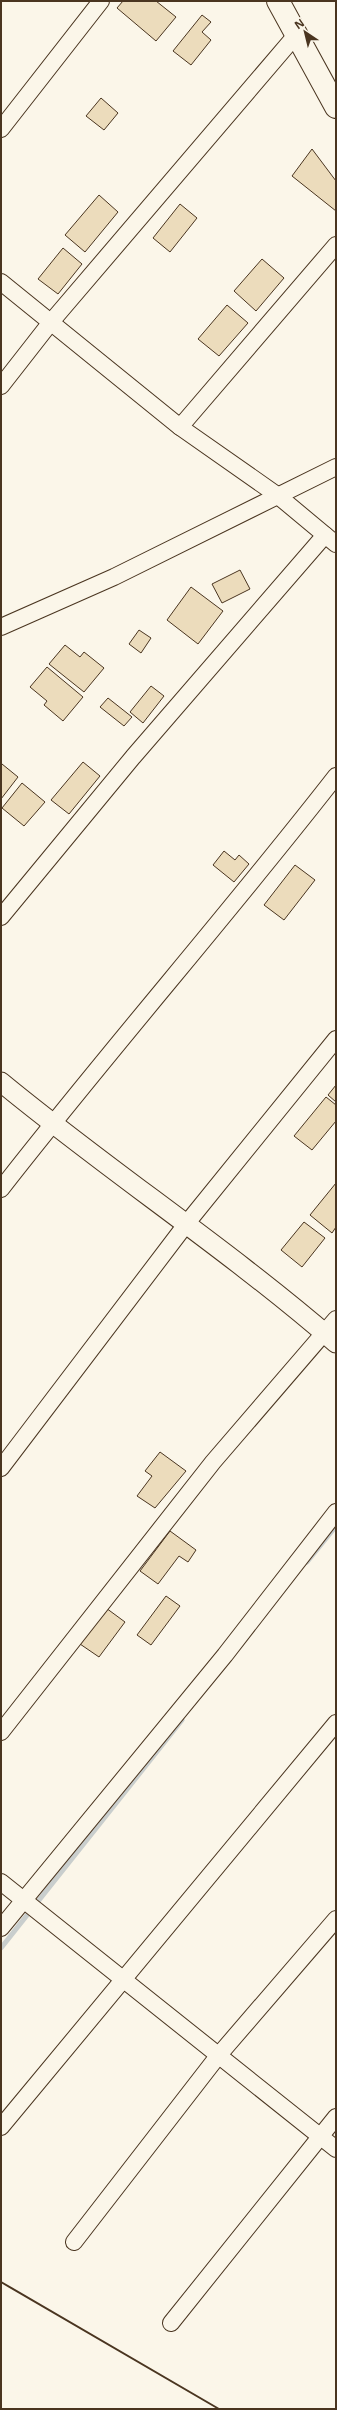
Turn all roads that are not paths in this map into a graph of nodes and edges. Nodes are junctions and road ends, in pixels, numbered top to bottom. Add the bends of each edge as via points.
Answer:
1 (101, 1) edge
2 (278, 1) edge
3 (296, 34) junction
4 (336, 107) edge
5 (1, 129) edge
6 (336, 245) edge
7 (1, 282) edge
8 (51, 322) junction
9 (1, 386) edge
10 (180, 427) junction
11 (336, 467) edge
12 (277, 495) junction
13 (330, 539) edge
14 (1, 627) edge
15 (336, 776) edge
16 (1, 917) edge
17 (336, 1039) edge
18 (1, 1082) edge
19 (52, 1124) junction
20 (1, 1189) edge
21 (187, 1223) junction
22 (332, 1331) edge
23 (1, 1468) edge
24 (336, 1512) edge
25 (336, 1723) edge
26 (1, 1732) edge
27 (1, 1882) edge
28 (26, 1900) junction
29 (336, 1919) edge
30 (1, 1928) edge
31 (124, 1981) junction
32 (218, 2056) junction
33 (336, 2117) edge
34 (1, 2127) edge
35 (320, 2136) junction
36 (336, 2149) edge
37 (74, 2242) dead end
38 (171, 2323) dead end

1 - 5 street
2 - 3 main road
3 - 4 main road
3 - 8 street
6 - 10 street
7 - 8 street
8 - 9 street
8 - 10 street
10 - 12 street
11 - 12 street
12 - 13 street
12 - 14 street via 114,577
13 - 16 street via 133,757
15 - 19 street via 256,878
17 - 21 street
18 - 19 street
19 - 20 street
19 - 21 street
21 - 22 street
21 - 23 street
22 - 26 street via 213,1462
24 - 28 street via 225,1655
25 - 31 street
27 - 28 street
28 - 30 street
28 - 31 street
29 - 32 street
31 - 32 street
31 - 34 street
32 - 35 street
32 - 37 street
33 - 35 street
35 - 36 street
35 - 38 street

